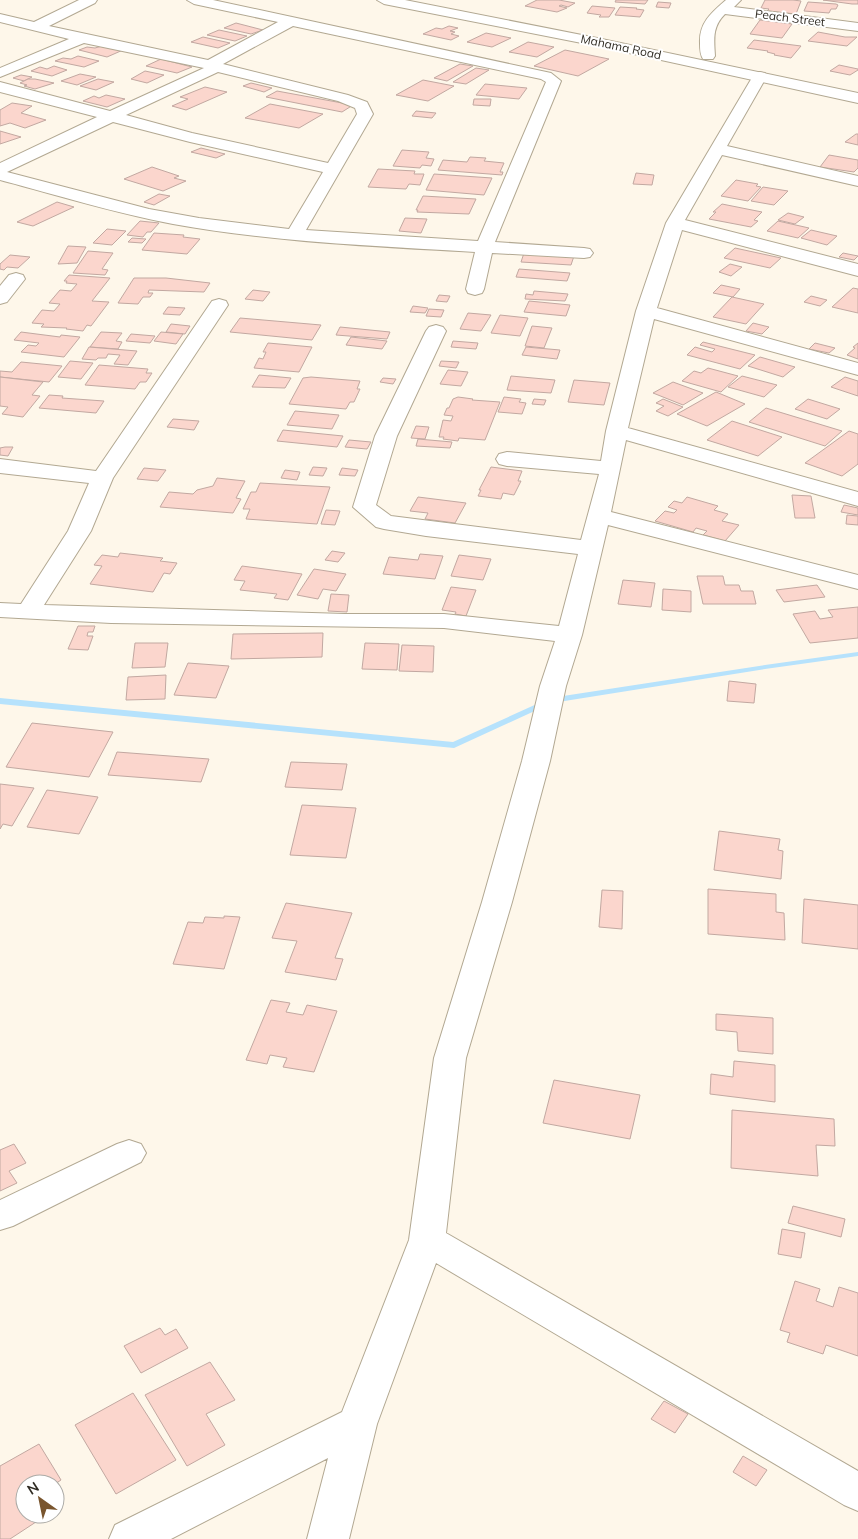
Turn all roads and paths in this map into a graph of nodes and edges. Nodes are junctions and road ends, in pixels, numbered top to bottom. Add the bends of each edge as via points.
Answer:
1 (90, 0) edge
2 (194, 0) edge
3 (384, 0) edge
4 (425, 0) edge
5 (734, 0) edge
6 (723, 10) junction
7 (0, 18) edge
8 (291, 21) junction
9 (37, 26) junction
10 (858, 27) edge
11 (83, 38) junction
12 (708, 56) junction
13 (214, 66) junction
14 (0, 73) edge
15 (760, 76) junction
16 (0, 88) edge
17 (858, 89) edge
18 (858, 98) edge
19 (114, 116) junction
20 (717, 149) junction
21 (0, 169) edge
22 (333, 169) junction
23 (0, 175) edge
24 (858, 181) edge
25 (675, 223) junction
26 (294, 235) junction
27 (484, 246) junction
28 (584, 253) dead end
29 (858, 270) edge
30 (16, 280) dead end
31 (475, 289) dead end
32 (0, 298) edge
33 (219, 305) dead end
34 (646, 311) junction
35 (436, 331) dead end
36 (858, 369) edge
37 (618, 431) junction
38 (507, 459) dead end
39 (0, 466) edge
40 (611, 468) junction
41 (102, 478) junction
42 (858, 498) edge
43 (598, 515) junction
44 (590, 548) junction
45 (858, 582) edge
46 (0, 610) edge
47 (28, 612) junction
48 (569, 635) junction
49 (129, 1153) dead end
50 (0, 1216) edge
51 (427, 1240) junction
52 (357, 1424) junction
53 (858, 1492) edge
54 (130, 1539) edge
55 (328, 1539) edge

1 - 9 street
2 - 8 street
3 - 15 street, Mahama Road
4 - 12 street, Mahama Road
5 - 6 street
6 - 10 street, Peach Street
6 - 12 street via 707,25
7 - 9 street
8 - 13 street
8 - 27 street via 546,76 554,81
9 - 11 street
11 - 13 street
11 - 14 street
12 - 17 street, Mahama Road
13 - 19 street
13 - 22 street via 362,105 365,114
15 - 18 street, Mahama Road
15 - 20 street
16 - 19 street
19 - 21 street
19 - 22 street via 190,137
20 - 24 street
20 - 25 street
22 - 26 street
23 - 26 street via 159,216
25 - 29 street
25 - 34 street
26 - 27 street
27 - 28 street
27 - 31 street
30 - 32 street
33 - 41 street
34 - 36 street
34 - 37 street
35 - 44 street via 386,436 364,507 384,522
37 - 40 street
37 - 42 street
38 - 40 street
39 - 41 street
40 - 43 street
41 - 47 street via 78,533
43 - 44 street
43 - 45 street
44 - 48 street
46 - 47 street
47 - 48 street via 345,622 444,621
48 - 51 street via 497,902 450,1058
49 - 50 street
51 - 52 street
51 - 53 street
52 - 54 street
52 - 55 street

